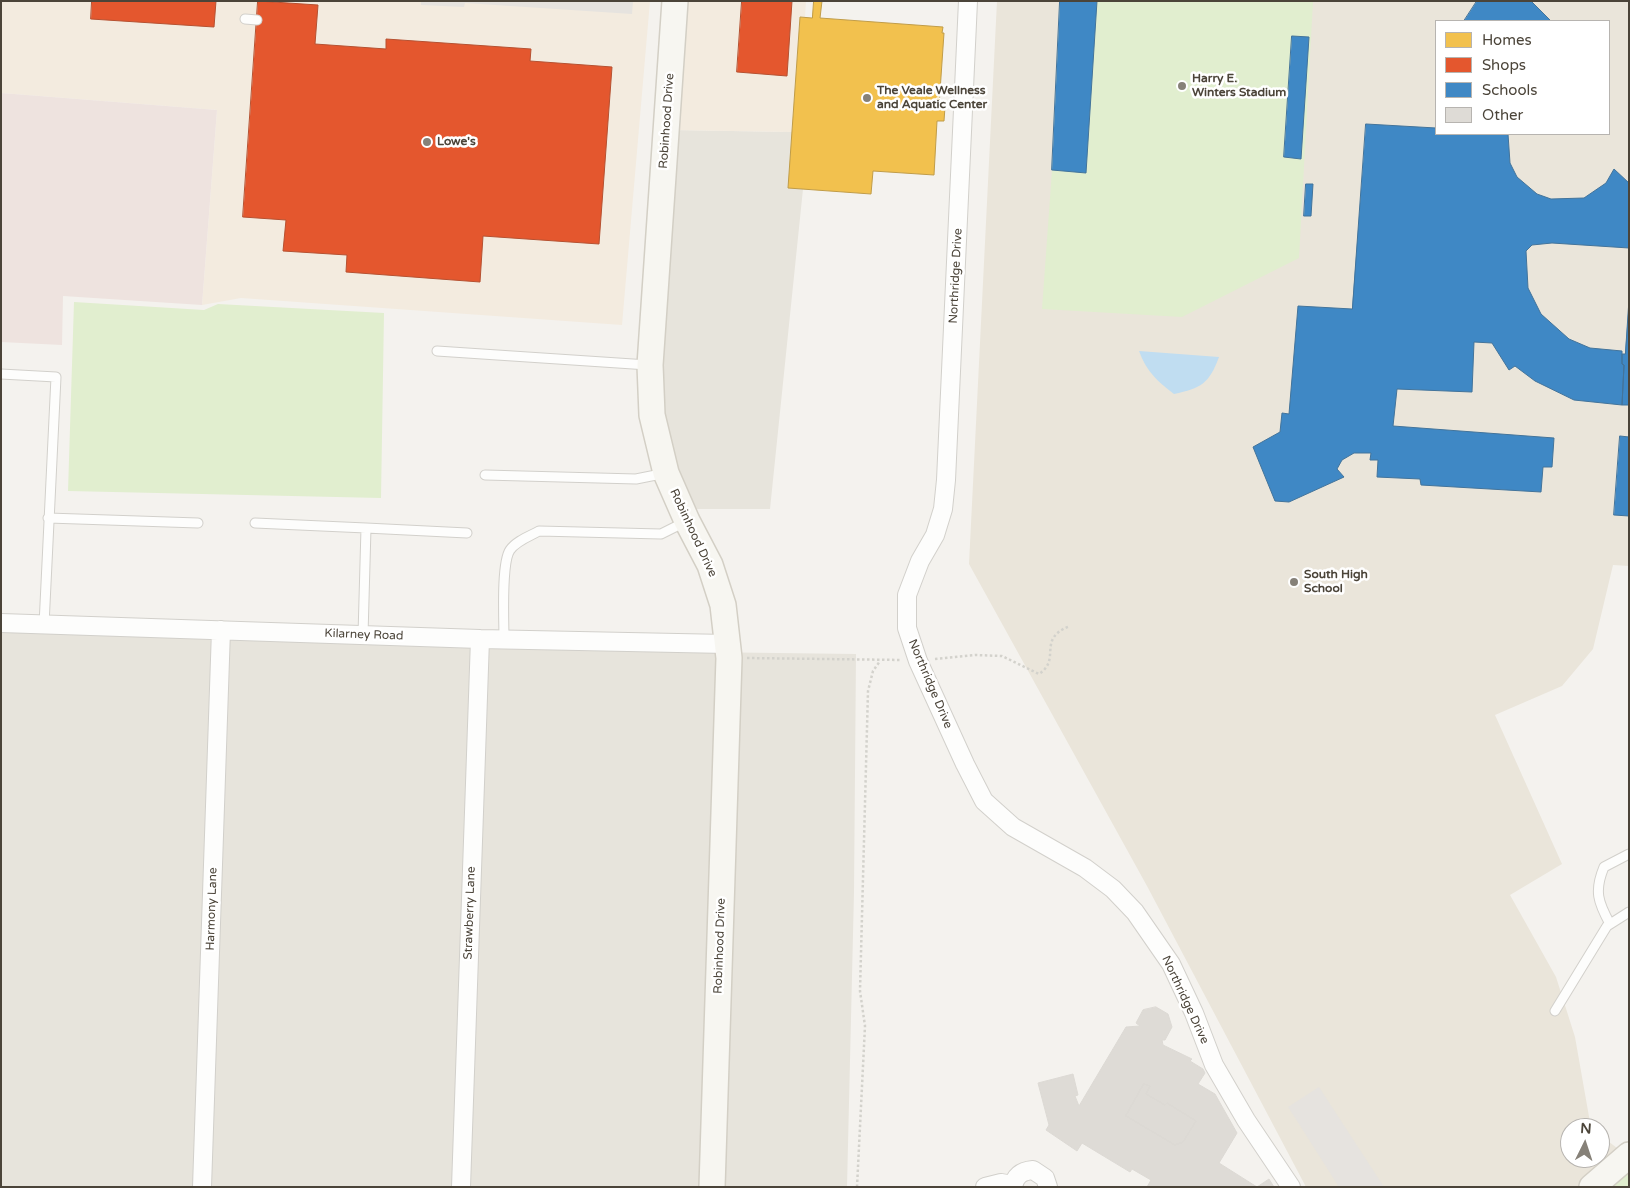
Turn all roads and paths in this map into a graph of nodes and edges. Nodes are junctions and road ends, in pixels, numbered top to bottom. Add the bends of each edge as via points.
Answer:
1 (675, 1) edge
2 (968, 1) edge
3 (245, 19) dead end
4 (257, 20) dead end
5 (437, 351) dead end
6 (650, 365) junction
7 (1, 374) edge
8 (666, 473) junction
9 (485, 475) dead end
10 (48, 518) junction
11 (687, 521) junction
12 (256, 522) dead end
13 (198, 523) dead end
14 (366, 528) junction
15 (467, 533) dead end
16 (1, 623) edge
17 (44, 625) junction
18 (221, 630) junction
19 (363, 634) junction
20 (480, 639) junction
21 (504, 639) junction
22 (727, 644) junction
23 (880, 661) dead end
24 (1629, 854) edge
25 (1629, 912) edge
26 (1610, 924) junction
27 (1555, 1011) dead end
28 (1629, 1155) edge
29 (1013, 1186) edge
30 (202, 1187) edge
31 (461, 1187) edge
32 (712, 1187) edge
33 (857, 1187) edge
34 (985, 1187) edge
35 (1048, 1187) edge
36 (1291, 1187) edge
37 (1592, 1187) edge

1 - 6 street, Robinhood Drive
2 - 36 street, Northridge Drive via 945,490 935,536 907,595 907,628 918,661 984,801 1013,827 1085,868 1136,912 1171,964 1214,1065
3 - 4 lane
5 - 6 lane
6 - 8 street, Robinhood Drive via 652,415
7 - 10 lane via 56,377
8 - 9 lane via 636,479
8 - 11 street, Robinhood Drive
10 - 13 lane
10 - 17 lane
11 - 21 lane via 661,534 539,531 524,539 510,550 506,564
11 - 22 street, Robinhood Drive via 710,565 723,604
12 - 14 lane
14 - 15 lane
14 - 19 lane
16 - 17 street, Kilarney Road
17 - 18 street, Kilarney Road
18 - 19 street, Kilarney Road
18 - 30 street, Harmony Lane
19 - 20 street, Kilarney Road
20 - 21 street, Kilarney Road
20 - 31 street, Strawberry Lane
21 - 22 street, Kilarney Road
22 - 32 street, Robinhood Drive
23 - 33 path via 873,671 868,691 860,991 865,1026
24 - 26 lane via 1604,868 1598,882 1598,897
25 - 26 lane
26 - 27 lane
28 - 37 street
29 - 34 street via 1001,1183
29 - 35 street via 1020,1174 1033,1170 1045,1178

